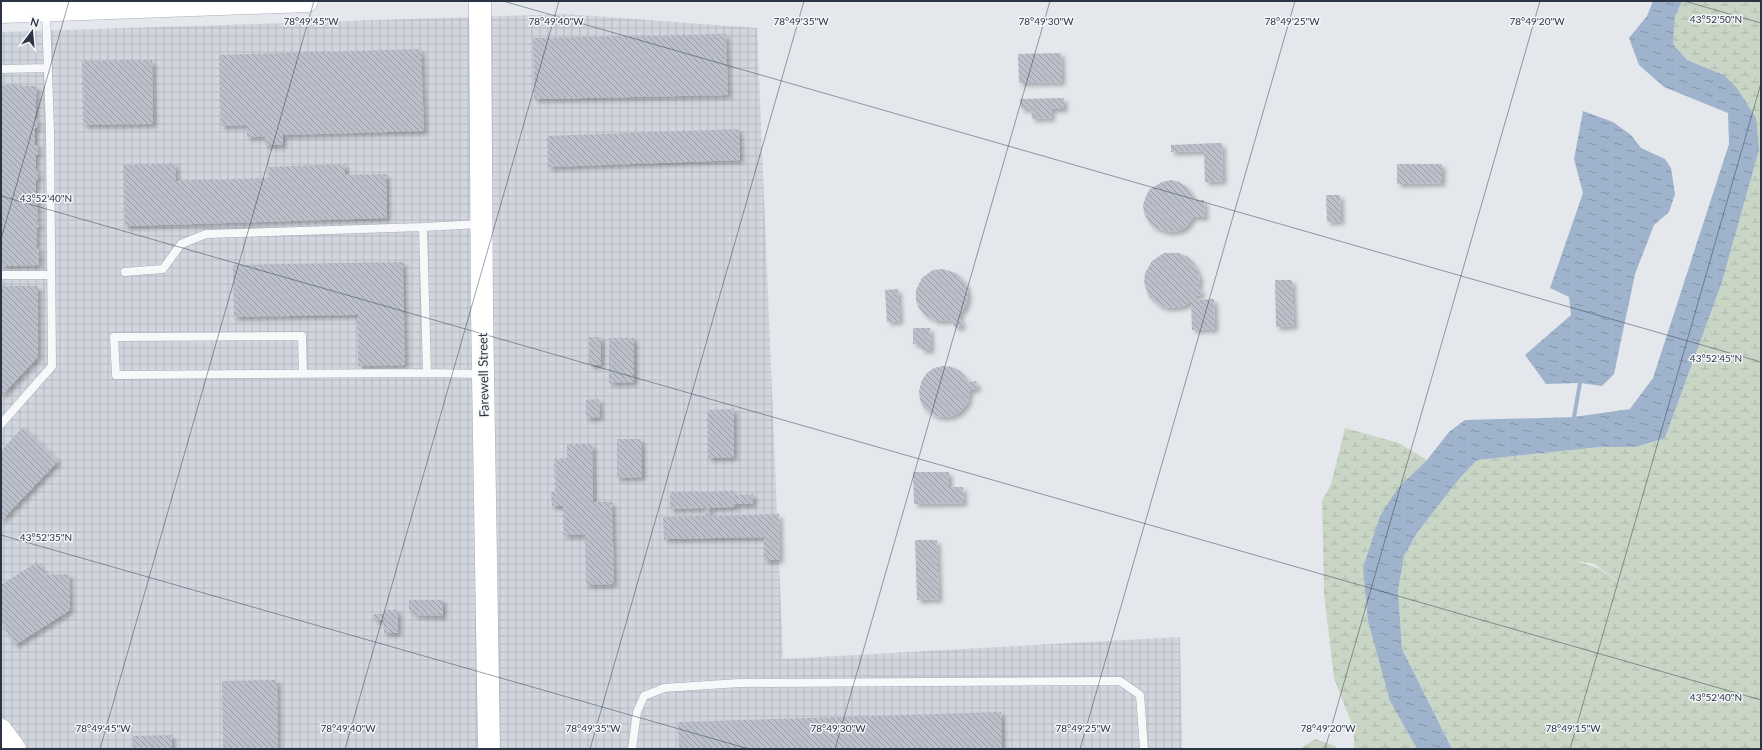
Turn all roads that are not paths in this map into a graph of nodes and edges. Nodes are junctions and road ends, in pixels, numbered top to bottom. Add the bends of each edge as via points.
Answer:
1 (307, 1) edge
2 (480, 1) edge
3 (2, 9) edge
4 (46, 11) junction
5 (48, 68) junction
6 (1, 69) edge
7 (481, 224) junction
8 (423, 227) junction
9 (125, 272) dead end
10 (51, 274) junction
11 (1, 275) edge
12 (427, 373) junction
13 (303, 374) junction
14 (483, 374) junction
15 (1, 424) edge
16 (1, 730) edge
17 (15, 749) edge
18 (489, 749) edge
19 (632, 749) edge
20 (1144, 749) edge

1 - 4 street
2 - 7 street, Farewell Street
3 - 4 street
4 - 5 lane
5 - 6 lane
5 - 10 lane
7 - 8 lane
7 - 14 street, Farewell Street
8 - 9 lane via 206,234 181,244 163,269
8 - 12 lane
10 - 11 lane
10 - 15 lane via 52,366
12 - 13 lane
12 - 14 lane
13 - 13 lane via 116,375 114,337 302,336
14 - 18 street, Farewell Street
16 - 17 street
19 - 20 lane via 637,712 644,696 664,688 739,683 1120,681 1140,695

